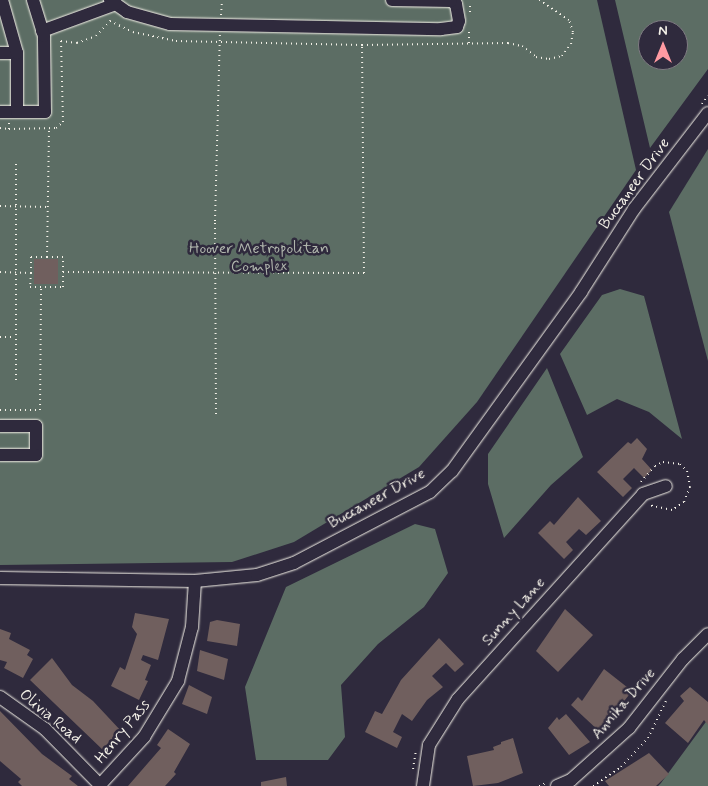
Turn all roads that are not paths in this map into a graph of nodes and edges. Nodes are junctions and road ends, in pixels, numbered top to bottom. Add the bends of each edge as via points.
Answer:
1 (2, 0) edge
2 (33, 0) edge
3 (392, 0) edge
4 (113, 2) edge
5 (42, 31) junction
6 (0, 53) edge
7 (17, 53) junction
8 (0, 112) edge
9 (17, 112) junction
10 (702, 112) edge
11 (0, 426) edge
12 (0, 455) edge
13 (666, 486) dead end
14 (0, 578) edge
15 (194, 581) junction
16 (708, 634) edge
17 (0, 697) edge
18 (554, 783) edge
19 (100, 785) edge
20 (423, 786) edge

1 - 7 street
2 - 5 street
3 - 4 street via 451,1 456,4 457,27 170,24 147,20
4 - 5 street
5 - 9 street via 45,112
6 - 7 street
7 - 9 street
8 - 9 street
10 - 15 street, Buccaneer Drive via 581,292 452,471 430,492 294,562 257,575
11 - 12 street via 36,426 36,455
13 - 20 street, Sunny Lane via 642,494 458,699 429,745
14 - 15 street, Buccaneer Drive
15 - 19 street, Henry Pass via 192,627 178,681 144,737
16 - 18 street, Annika Drive via 683,659 629,728 571,780
17 - 19 street, Olivia Road via 45,730

